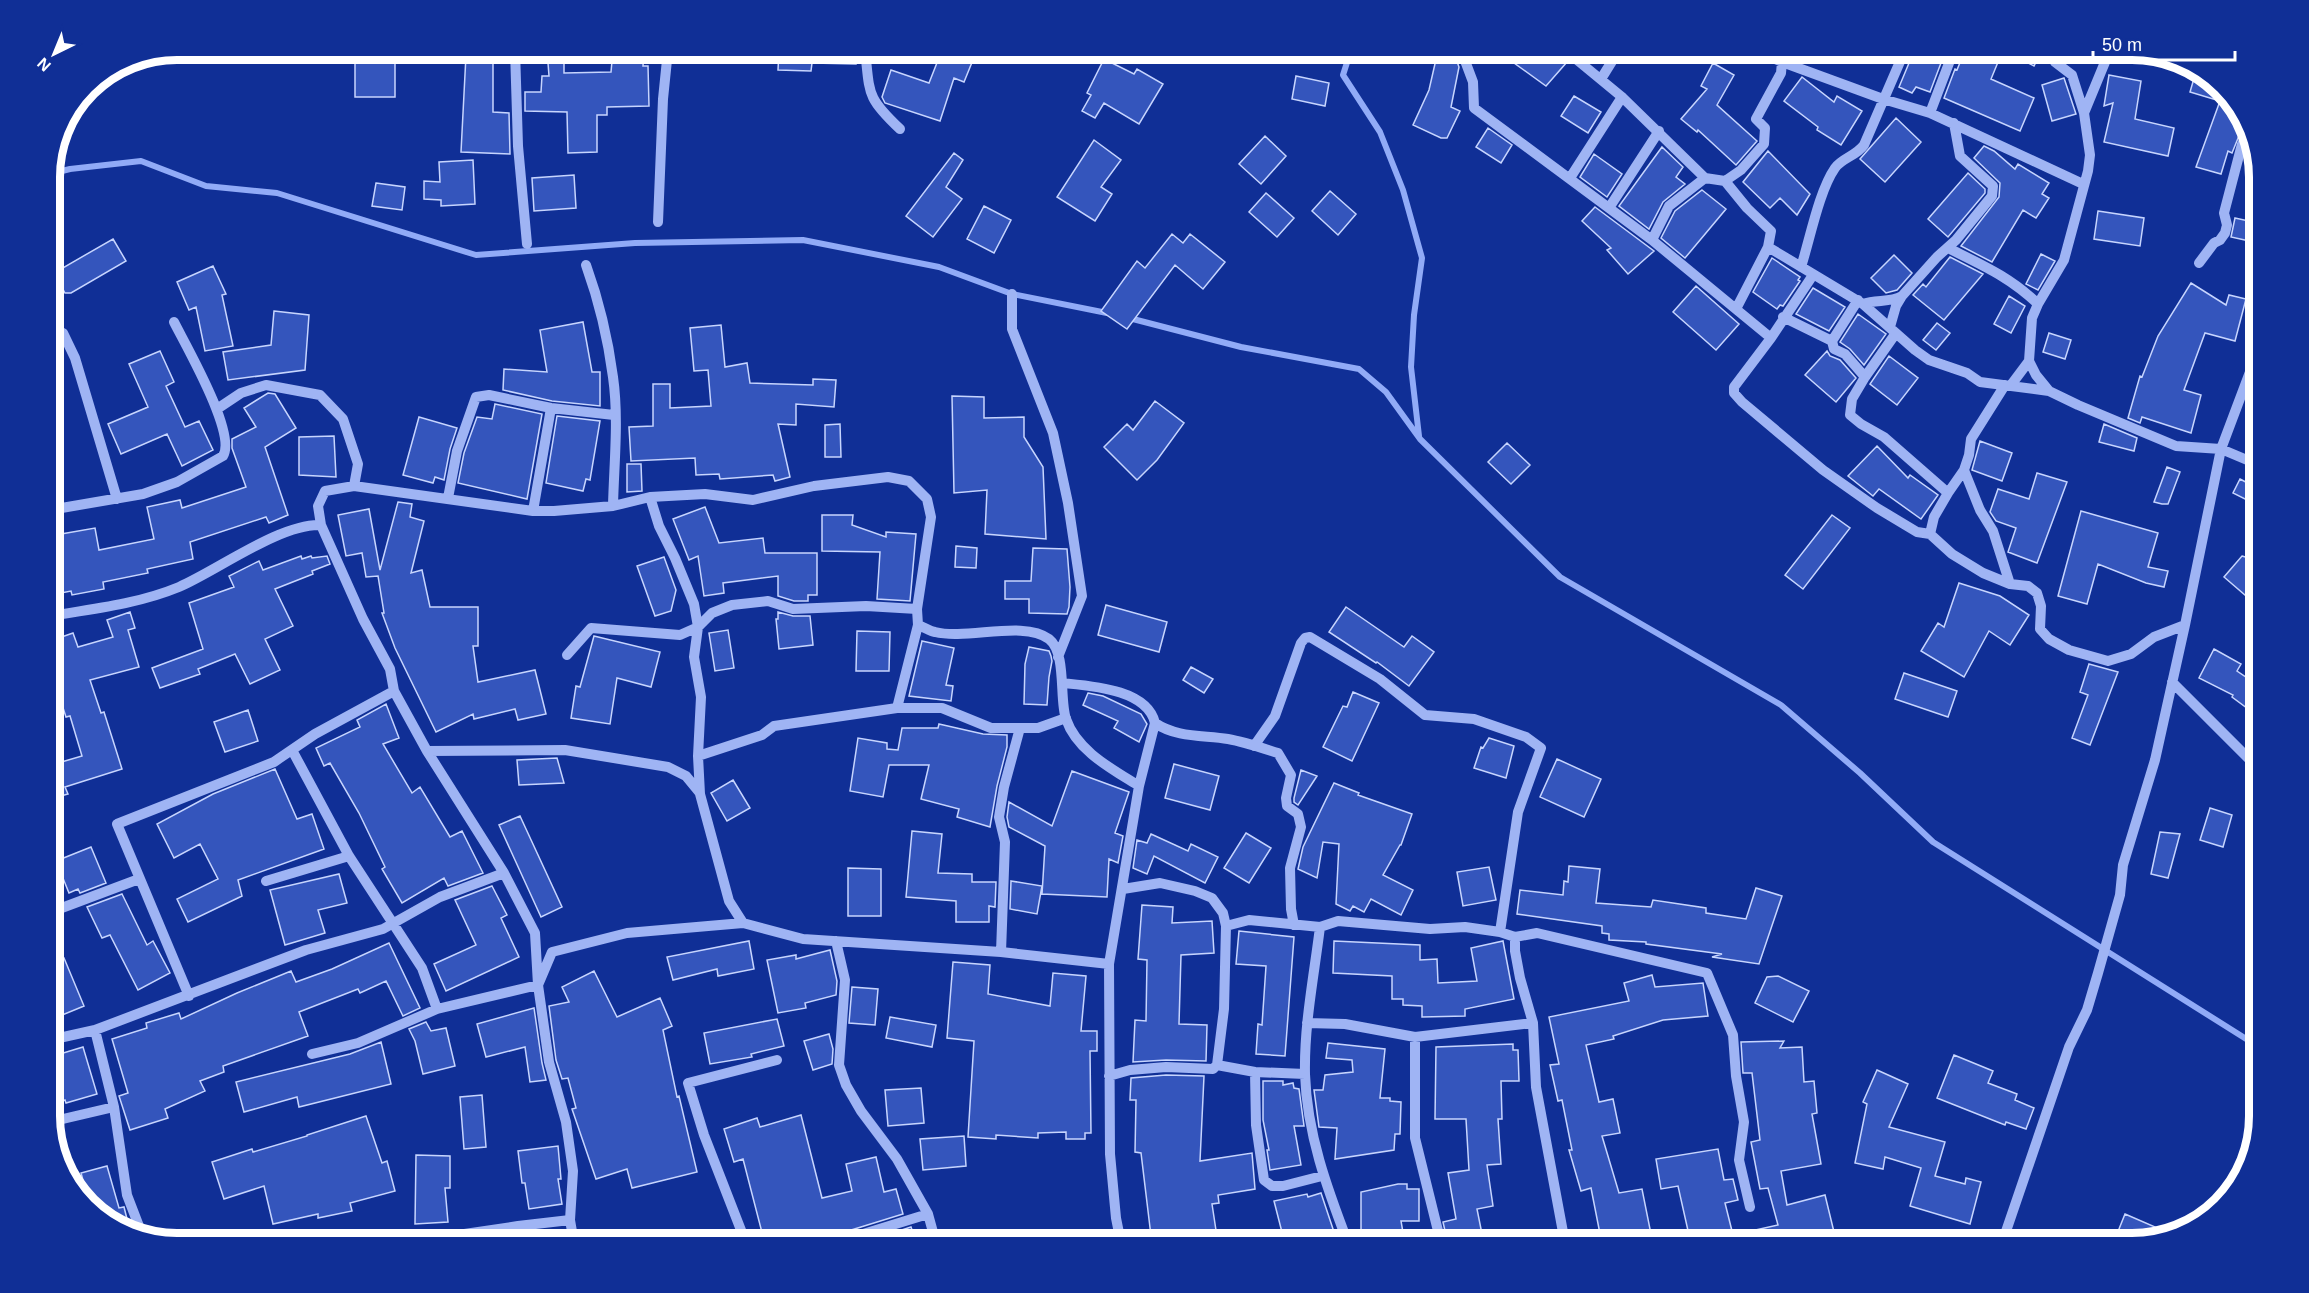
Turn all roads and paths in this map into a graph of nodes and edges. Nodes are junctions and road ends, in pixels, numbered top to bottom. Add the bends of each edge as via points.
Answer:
1 (515, 60) edge
2 (667, 60) edge
3 (866, 60) edge
4 (1465, 60) edge
5 (1576, 60) edge
6 (1612, 60) edge
7 (1777, 60) edge
8 (1901, 60) edge
9 (1950, 60) edge
10 (2054, 60) edge
11 (2106, 60) edge
12 (1782, 62) junction
13 (1600, 79) junction
14 (1622, 97) junction
15 (1883, 99) junction
16 (1930, 113) junction
17 (2084, 113) junction
18 (1954, 123) junction
19 (900, 129) dead end
20 (1659, 131) junction
21 (2244, 144) edge
22 (1569, 178) junction
23 (1705, 178) junction
24 (1725, 181) junction
25 (2083, 184) junction
26 (1609, 208) junction
27 (658, 222) dead end
28 (1652, 240) junction
29 (527, 244) dead end
30 (1768, 247) junction
31 (1948, 248) junction
32 (2199, 263) dead end
33 (586, 265) dead end
34 (1801, 267) junction
35 (1813, 275) junction
36 (1012, 294) dead end
37 (1902, 296) junction
38 (1860, 302) junction
39 (2038, 304) junction
40 (1736, 309) junction
41 (1783, 317) junction
42 (174, 322) dead end
43 (1893, 330) junction
44 (60, 332) edge
45 (1771, 338) junction
46 (1832, 341) junction
47 (2029, 361) junction
48 (2249, 375) edge
49 (1865, 377) junction
50 (2008, 385) junction
51 (2049, 391) junction
52 (551, 408) junction
53 (217, 409) junction
54 (614, 416) junction
55 (2221, 449) junction
56 (2249, 461) edge
57 (1964, 470) junction
58 (354, 486) junction
59 (1948, 493) junction
60 (650, 497) junction
61 (448, 498) junction
62 (117, 499) junction
63 (613, 506) junction
64 (60, 508) edge
65 (533, 511) junction
66 (321, 525) junction
67 (1930, 534) junction
68 (2010, 584) junction
69 (917, 609) junction
70 (60, 614) edge
71 (918, 625) junction
72 (2185, 626) junction
73 (698, 627) junction
74 (567, 655) dead end
75 (1058, 657) junction
76 (2172, 682) junction
77 (1062, 684) junction
78 (394, 691) junction
79 (897, 708) junction
80 (1066, 718) junction
81 (1155, 723) junction
82 (1020, 728) junction
83 (1254, 746) junction
84 (292, 750) junction
85 (428, 751) junction
86 (698, 756) junction
87 (2249, 759) edge
88 (1139, 786) junction
89 (700, 794) junction
90 (349, 856) junction
91 (504, 873) junction
92 (139, 879) junction
93 (266, 882) dead end
94 (1123, 889) junction
95 (60, 909) edge
96 (743, 923) junction
97 (392, 924) junction
98 (1294, 925) junction
99 (1226, 926) junction
100 (1320, 927) junction
101 (1500, 932) junction
102 (1515, 937) junction
103 (836, 941) junction
104 (1001, 952) junction
105 (1109, 964) junction
106 (538, 985) junction
107 (189, 996) junction
108 (437, 1009) junction
109 (1307, 1023) junction
110 (1533, 1023) junction
111 (95, 1030) junction
112 (1415, 1037) junction
113 (60, 1038) edge
114 (312, 1054) dead end
115 (777, 1060) dead end
116 (1217, 1065) junction
117 (1255, 1072) junction
118 (1305, 1074) junction
119 (1109, 1076) junction
120 (114, 1107) junction
121 (60, 1120) edge
122 (1322, 1176) junction
123 (1750, 1207) dead end
124 (928, 1214) junction
125 (570, 1220) junction
126 (139, 1226) edge
127 (473, 1233) edge
128 (572, 1233) edge
129 (742, 1233) edge
130 (868, 1233) edge
131 (933, 1233) edge
132 (1119, 1233) edge
133 (1344, 1233) edge
134 (1439, 1233) edge
135 (1563, 1233) edge
136 (2006, 1233) edge

1 - 29 street
2 - 27 street
3 - 19 street via 869,93
4 - 22 street via 1473,82 1474,108
5 - 13 street
6 - 13 street
7 - 12 street
8 - 15 street
9 - 16 street
10 - 17 street via 2072,75
11 - 17 street
12 - 15 street
12 - 24 street via 1756,119 1766,128 1764,144 1742,170
13 - 14 street
14 - 20 street
14 - 22 street
15 - 16 street
15 - 34 street via 1858,153 1836,167 1827,184
16 - 18 street
17 - 25 street via 2090,155
18 - 25 street
18 - 31 street via 1960,156 1993,186 1992,196
20 - 23 street
20 - 26 street
21 - 32 street via 2224,213 2225,233
22 - 26 street
23 - 24 street
23 - 28 street via 1669,206
24 - 30 street via 1771,231
25 - 39 street via 2064,260
26 - 28 street
28 - 40 street
30 - 34 street
30 - 40 street
31 - 37 street
31 - 39 street via 2019,286
33 - 54 street via 603,321 614,378
34 - 35 street
35 - 38 street
35 - 41 street
36 - 75 street via 1012,329 1053,433 1082,596
37 - 38 street via 1894,301
37 - 43 street via 1896,306
38 - 43 street
38 - 46 street
39 - 47 street via 2032,318
40 - 45 street
41 - 45 street
41 - 46 street
42 - 53 street
43 - 49 street
43 - 50 street via 1929,360 1967,373 1980,382
44 - 62 street via 75,358
45 - 67 street via 1734,387 1734,393 1823,470 1917,532
46 - 49 street via 1834,349 1845,354
47 - 50 street
47 - 51 street
48 - 55 street
49 - 59 street via 1852,399 1850,415 1884,437
50 - 51 street
50 - 57 street via 1971,439
51 - 55 street via 2176,446
52 - 54 street
52 - 61 street via 489,395 476,397 456,451
52 - 65 street
53 - 58 street via 241,393 266,385 320,395 343,419 358,464
53 - 62 street via 226,438 223,456 177,482
54 - 63 street
55 - 56 street
55 - 72 street
57 - 59 street
57 - 68 street via 1993,531
58 - 61 street
58 - 66 street via 325,492 318,506
59 - 67 street via 1934,517
60 - 63 street
60 - 69 street via 705,494 753,500 814,486 888,477 909,481 927,499 931,517
60 - 73 street via 694,604
61 - 65 street
62 - 64 street
63 - 65 street
66 - 70 street via 308,524 284,532 179,587 129,603
66 - 78 street via 363,620 390,669
67 - 68 street via 1952,554
68 - 72 street via 2028,586 2037,593 2040,629 2049,639 2069,650 2108,661 2131,654 2154,637
69 - 71 street
69 - 73 street via 792,609 768,601 732,605 712,613
71 - 75 street via 953,634 1034,631 1051,640
71 - 79 street
72 - 76 street
73 - 74 street via 680,635 591,628
73 - 86 street via 694,657 700,697
75 - 77 street
76 - 87 street
76 - 136 street via 2123,865 2120,895 2087,1010 2069,1047
77 - 80 street
77 - 81 street via 1108,687 1140,703 1153,714
78 - 84 street
78 - 85 street
79 - 82 street via 942,708 991,728
79 - 86 street via 774,726 762,735
80 - 82 street via 1038,728
80 - 88 street via 1079,741 1108,767
81 - 83 street via 1197,738 1227,739
81 - 88 street
82 - 104 street via 999,817 1005,842
83 - 98 street via 1278,753 1291,775 1287,806 1298,814 1301,826 1290,868
83 - 101 street via 1275,716 1301,644 1310,637 1380,680 1425,715 1474,719 1526,737 1541,748 1518,812
84 - 90 street
84 - 92 street via 274,762 117,824
85 - 89 street via 565,750 611,757 668,767 686,776
85 - 91 street
86 - 89 street
88 - 94 street
89 - 96 street via 729,901
90 - 93 street
90 - 97 street
91 - 97 street via 440,897
91 - 106 street via 535,933
92 - 95 street
92 - 107 street
94 - 99 street via 1160,884 1195,891 1212,898 1223,913
94 - 105 street
96 - 103 street via 803,939
96 - 106 street via 627,933 552,952
97 - 107 street via 306,950
97 - 108 street via 422,968
98 - 99 street via 1249,921
98 - 100 street
99 - 116 street via 1224,1009
100 - 101 street via 1338,921
100 - 109 street
101 - 102 street
102 - 110 street via 1520,978
102 - 123 street via 1537,933 1707,973 1733,1035 1744,1122 1739,1160
103 - 104 street
103 - 124 street via 845,980 839,1065 861,1111 897,1159
104 - 105 street
105 - 119 street
106 - 108 street
106 - 125 street via 549,1062 566,1122 573,1171
107 - 111 street
108 - 114 street via 358,1043
109 - 112 street via 1345,1024
109 - 118 street
110 - 112 street
110 - 135 street via 1536,1087
111 - 113 street
111 - 120 street
112 - 134 street via 1414,1138
115 - 129 street via 688,1083
116 - 117 street
116 - 119 street via 1213,1069 1130,1070
117 - 118 street
117 - 122 street via 1256,1125 1264,1180 1272,1186 1283,1186
118 - 122 street
119 - 132 street via 1110,1154
120 - 121 street
120 - 126 street via 127,1195
122 - 133 street
124 - 130 street
124 - 131 street
125 - 127 street
125 - 128 street

